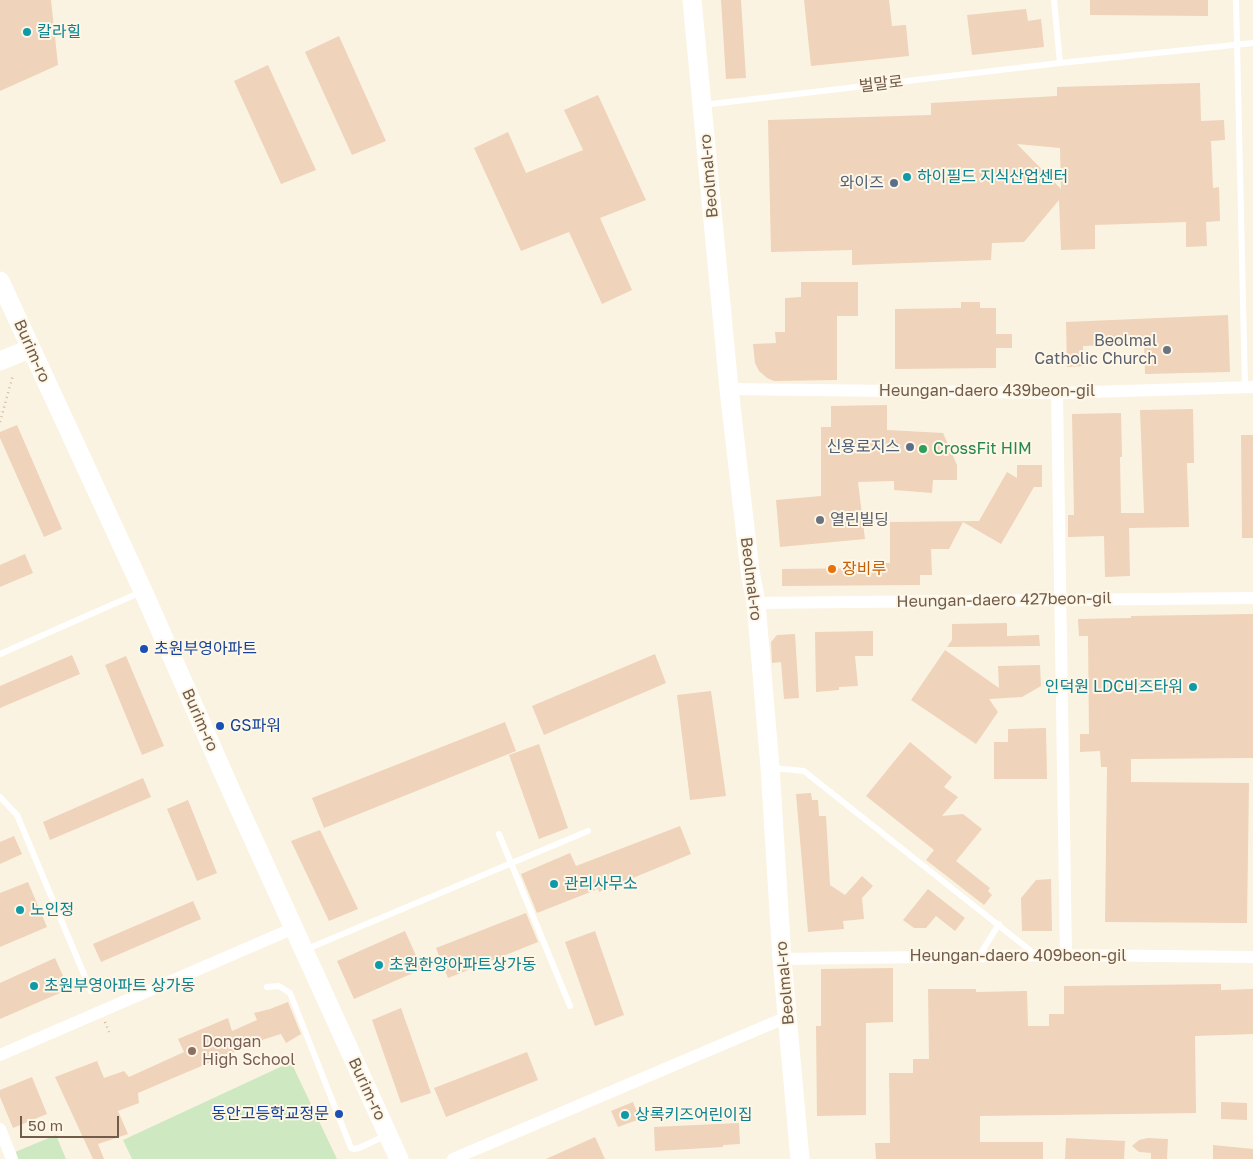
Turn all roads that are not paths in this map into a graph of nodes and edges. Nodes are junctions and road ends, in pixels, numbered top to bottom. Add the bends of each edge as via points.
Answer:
1 (692, 0) edge
2 (1054, 0) edge
3 (1236, 0) edge
4 (1253, 43) edge
5 (1237, 45) junction
6 (1060, 63) junction
7 (702, 105) junction
8 (0, 281) edge
9 (30, 349) junction
10 (0, 361) edge
11 (1249, 387) edge
12 (729, 389) junction
13 (1057, 393) junction
14 (143, 591) junction
15 (1061, 598) junction
16 (1253, 598) edge
17 (756, 603) junction
18 (0, 654) edge
19 (770, 767) junction
20 (0, 797) edge
21 (588, 831) dead end
22 (499, 834) dead end
23 (511, 862) junction
24 (999, 924) junction
25 (294, 928) junction
26 (303, 951) junction
27 (1066, 955) junction
28 (979, 956) junction
29 (1037, 956) junction
30 (1253, 957) edge
31 (782, 959) junction
32 (267, 987) dead end
33 (91, 991) dead end
34 (570, 1006) dead end
35 (787, 1017) junction
36 (0, 1055) edge
37 (0, 1129) edge
38 (388, 1135) junction
39 (12, 1159) edge
40 (399, 1159) edge
41 (453, 1159) edge
42 (800, 1159) edge

1 - 7 street, Beolmal-ro
2 - 6 lane
3 - 5 lane, Heungan-daero 439beon-gil
4 - 5 lane, 벌말로
5 - 6 lane, 벌말로
5 - 11 lane, Heungan-daero 439beon-gil
6 - 7 lane, 벌말로
7 - 12 street, Beolmal-ro
8 - 9 street, Burim-ro
9 - 10 street
9 - 14 street, Burim-ro
11 - 13 street, Heungan-daero 439beon-gil
12 - 13 street, Heungan-daero 439beon-gil
12 - 17 street, Beolmal-ro
13 - 15 street
14 - 18 lane
14 - 25 street, Burim-ro
15 - 16 street, Heungan-daero 427beon-gil
15 - 17 street, Heungan-daero 427beon-gil
15 - 27 street
17 - 19 street, Beolmal-ro
19 - 24 lane via 804,771
19 - 31 street, Beolmal-ro
20 - 33 lane via 16,815
21 - 23 lane
22 - 23 lane
23 - 26 lane
23 - 34 lane
24 - 28 lane
24 - 29 lane
25 - 26 street, Burim-ro
25 - 36 street
26 - 38 street, Burim-ro
27 - 29 street, Heungan-daero 409beon-gil
27 - 30 street, Heungan-daero 409beon-gil
28 - 29 street, Heungan-daero 409beon-gil
28 - 31 street, Heungan-daero 409beon-gil
31 - 35 street, Beolmal-ro
32 - 38 lane via 279,986 290,993 351,1148 359,1148
35 - 41 street
35 - 42 street, Beolmal-ro
37 - 39 street
38 - 40 street, Burim-ro

